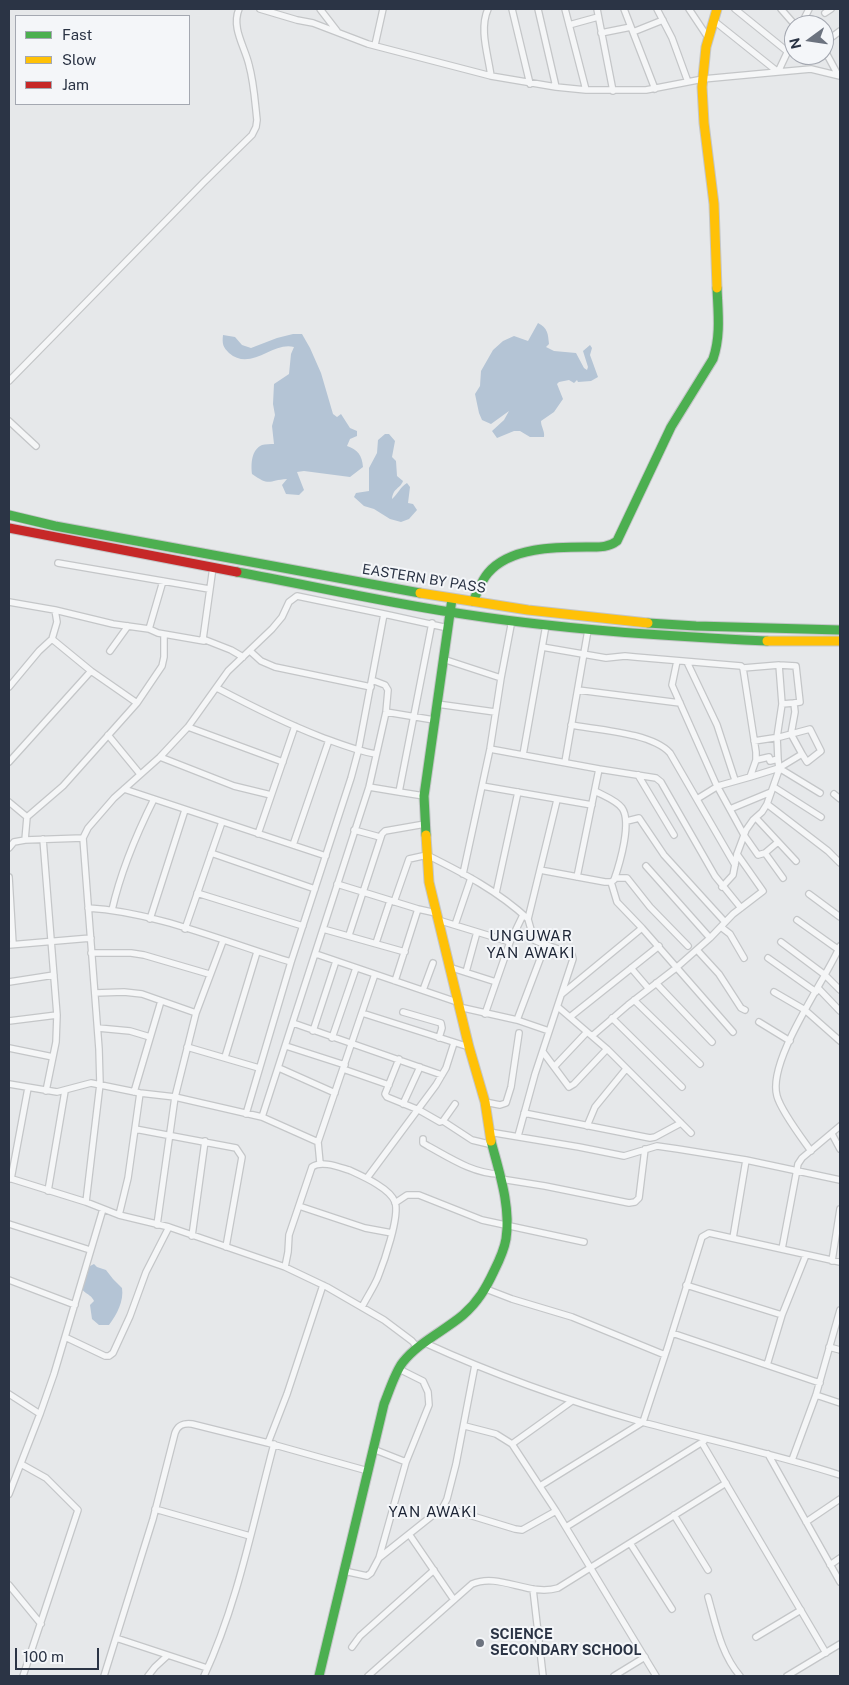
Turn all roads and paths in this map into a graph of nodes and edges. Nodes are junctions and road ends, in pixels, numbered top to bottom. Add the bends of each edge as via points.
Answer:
1 (239, 9) edge
2 (260, 9) edge
3 (320, 9) edge
4 (383, 9) edge
5 (488, 9) edge
6 (512, 9) edge
7 (538, 9) edge
8 (565, 9) edge
9 (597, 9) edge
10 (624, 9) edge
11 (657, 9) edge
12 (689, 9) edge
13 (717, 9) edge
14 (735, 9) edge
15 (831, 9) edge
16 (825, 13) dead end
17 (598, 17) junction
18 (663, 20) junction
19 (712, 20) junction
20 (569, 25) junction
21 (632, 29) junction
22 (339, 32) junction
23 (602, 33) junction
24 (707, 36) junction
25 (375, 45) junction
26 (784, 49) edge
27 (784, 60) edge
28 (778, 72) junction
29 (839, 75) edge
30 (492, 76) junction
31 (704, 79) junction
32 (688, 82) junction
33 (530, 84) junction
34 (556, 88) junction
35 (656, 89) junction
36 (586, 90) junction
37 (613, 91) junction
38 (9, 381) edge
39 (9, 420) edge
40 (36, 446) dead end
41 (9, 515) edge
42 (9, 528) edge
43 (58, 563) dead end
44 (213, 567) junction
45 (162, 581) junction
46 (210, 589) junction
47 (452, 599) junction
48 (473, 601) junction
49 (9, 602) edge
50 (55, 610) junction
51 (450, 612) junction
52 (384, 614) junction
53 (512, 620) junction
54 (432, 623) junction
55 (546, 625) junction
56 (128, 626) junction
57 (448, 628) junction
58 (149, 629) junction
59 (588, 630) junction
60 (840, 630) edge
61 (164, 634) junction
62 (52, 639) junction
63 (204, 640) junction
64 (840, 641) edge
65 (542, 647) junction
66 (110, 651) dead end
67 (250, 651) junction
68 (584, 655) junction
69 (243, 657) junction
70 (443, 659) junction
71 (677, 662) junction
72 (686, 662) junction
73 (779, 665) junction
74 (743, 668) junction
75 (91, 670) junction
76 (501, 678) junction
77 (372, 683) junction
78 (9, 687) edge
79 (217, 688) junction
80 (578, 690) junction
81 (680, 703) junction
82 (794, 703) junction
83 (138, 704) junction
84 (437, 704) junction
85 (782, 704) junction
86 (386, 712) junction
87 (496, 712) junction
88 (414, 717) junction
89 (434, 720) junction
90 (572, 725) junction
91 (295, 726) junction
92 (188, 727) junction
93 (791, 734) junction
94 (108, 735) junction
95 (777, 737) junction
96 (329, 740) junction
97 (754, 741) junction
98 (490, 749) junction
99 (358, 752) junction
100 (376, 754) junction
101 (802, 754) junction
102 (523, 755) junction
103 (160, 756) junction
104 (778, 759) junction
105 (756, 760) junction
106 (9, 762) edge
107 (283, 762) junction
108 (565, 762) junction
109 (779, 768) junction
110 (599, 769) junction
111 (140, 774) junction
112 (638, 775) junction
113 (750, 777) junction
114 (735, 780) junction
115 (482, 786) junction
116 (718, 786) junction
117 (369, 787) junction
118 (124, 789) junction
119 (773, 790) junction
120 (595, 791) junction
121 (399, 792) junction
122 (518, 792) junction
123 (820, 793) dead end
124 (834, 794) dead end
125 (271, 795) junction
126 (424, 796) junction
127 (154, 799) junction
128 (696, 799) junction
129 (840, 799) edge
130 (556, 800) junction
131 (9, 802) edge
132 (767, 804) junction
133 (592, 805) junction
134 (730, 809) junction
135 (185, 810) junction
136 (27, 817) junction
137 (821, 817) dead end
138 (756, 818) junction
139 (627, 821) junction
140 (222, 822) junction
141 (425, 824) junction
142 (354, 830) junction
143 (258, 834) junction
144 (674, 835) dead end
145 (744, 835) junction
146 (380, 837) junction
147 (83, 838) junction
148 (24, 840) junction
149 (43, 840) junction
150 (778, 842) junction
151 (293, 846) junction
152 (9, 848) edge
153 (765, 852) junction
154 (211, 853) junction
155 (737, 854) junction
156 (427, 855) junction
157 (326, 856) junction
158 (796, 861) dead end
159 (840, 863) edge
160 (735, 865) junction
161 (646, 866) dead end
162 (540, 870) junction
163 (463, 874) junction
164 (9, 876) edge
165 (577, 877) junction
166 (471, 878) junction
167 (783, 878) dead end
168 (613, 880) junction
169 (9, 882) edge
170 (337, 884) junction
171 (722, 887) junction
172 (315, 889) junction
173 (363, 892) junction
174 (197, 893) junction
175 (496, 893) junction
176 (809, 894) dead end
177 (392, 901) junction
178 (88, 908) junction
179 (741, 908) junction
180 (418, 909) junction
181 (112, 910) junction
182 (437, 916) junction
183 (526, 917) junction
184 (840, 917) edge
185 (150, 918) junction
186 (797, 920) dead end
187 (725, 922) junction
188 (455, 925) junction
189 (303, 926) junction
190 (721, 927) junction
191 (642, 928) junction
192 (185, 929) junction
193 (323, 929) junction
194 (477, 932) junction
195 (349, 935) junction
196 (91, 938) junction
197 (710, 938) junction
198 (50, 941) junction
199 (223, 941) junction
200 (510, 942) junction
201 (780, 942) dead end
202 (376, 943) junction
203 (11, 945) edge
204 (545, 946) junction
205 (658, 946) junction
206 (688, 946) dead end
207 (839, 948) edge
208 (697, 950) junction
209 (257, 952) junction
210 (404, 952) junction
211 (91, 953) junction
212 (316, 954) junction
213 (835, 957) junction
214 (744, 958) dead end
215 (768, 958) dead end
216 (336, 961) junction
217 (291, 962) junction
218 (840, 962) edge
219 (433, 963) dead end
220 (449, 967) junction
221 (356, 968) junction
222 (631, 968) junction
223 (676, 968) junction
224 (466, 972) junction
225 (209, 974) junction
226 (375, 974) junction
227 (825, 974) junction
228 (54, 975) junction
229 (395, 981) junction
230 (9, 982) edge
231 (496, 982) junction
232 (656, 983) junction
233 (649, 989) junction
234 (423, 990) junction
235 (817, 990) junction
236 (840, 990) edge
237 (774, 992) dead end
238 (95, 993) junction
239 (562, 994) junction
240 (634, 1000) junction
241 (161, 1001) junction
242 (458, 1004) junction
243 (558, 1006) junction
244 (745, 1010) dead end
245 (806, 1010) junction
246 (840, 1011) edge
247 (403, 1012) dead end
248 (196, 1013) junction
249 (362, 1013) junction
250 (486, 1014) junction
251 (57, 1015) junction
252 (570, 1017) junction
253 (612, 1018) junction
254 (9, 1020) edge
255 (517, 1020) junction
256 (758, 1022) dead end
257 (293, 1023) junction
258 (98, 1028) junction
259 (549, 1030) junction
260 (313, 1031) junction
261 (519, 1032) dead end
262 (734, 1032) dead end
263 (589, 1034) junction
264 (150, 1037) junction
265 (332, 1038) junction
266 (439, 1038) junction
267 (790, 1041) junction
268 (840, 1041) edge
269 (712, 1042) dead end
270 (454, 1043) junction
271 (352, 1044) junction
272 (286, 1046) junction
273 (468, 1047) junction
274 (9, 1048) edge
275 (187, 1048) junction
276 (607, 1049) junction
277 (543, 1052) junction
278 (53, 1057) junction
279 (225, 1057) junction
280 (399, 1060) junction
281 (700, 1064) dead end
282 (344, 1067) junction
283 (420, 1067) junction
284 (554, 1067) junction
285 (259, 1068) junction
286 (279, 1068) junction
287 (626, 1068) junction
288 (442, 1075) junction
289 (9, 1084) edge
290 (100, 1084) junction
291 (389, 1085) junction
292 (682, 1087) dead end
293 (28, 1088) junction
294 (46, 1091) junction
295 (65, 1091) junction
296 (137, 1092) junction
297 (335, 1093) junction
298 (175, 1097) junction
299 (485, 1102) junction
300 (403, 1104) junction
301 (455, 1104) dead end
302 (419, 1110) junction
303 (524, 1113) junction
304 (246, 1114) junction
305 (262, 1117) junction
306 (443, 1121) junction
307 (681, 1123) junction
308 (587, 1126) junction
309 (840, 1126) edge
310 (135, 1129) junction
311 (490, 1132) junction
312 (691, 1133) dead end
313 (832, 1134) junction
314 (170, 1135) junction
315 (518, 1136) junction
316 (423, 1139) dead end
317 (206, 1141) junction
318 (318, 1142) junction
319 (493, 1145) junction
320 (645, 1149) junction
321 (840, 1149) edge
322 (811, 1151) junction
323 (746, 1160) junction
324 (320, 1163) junction
325 (796, 1171) junction
326 (500, 1176) junction
327 (367, 1178) junction
328 (10, 1179) edge
329 (840, 1180) edge
330 (48, 1191) junction
331 (86, 1202) junction
332 (395, 1202) junction
333 (300, 1206) junction
334 (103, 1208) junction
335 (840, 1211) edge
336 (119, 1215) junction
337 (9, 1224) edge
338 (157, 1225) junction
339 (507, 1225) junction
340 (169, 1227) junction
341 (392, 1233) junction
342 (192, 1236) junction
343 (732, 1238) junction
344 (584, 1242) dead end
345 (226, 1247) junction
346 (90, 1250) junction
347 (782, 1250) junction
348 (806, 1255) junction
349 (832, 1261) junction
350 (840, 1262) edge
351 (285, 1266) junction
352 (9, 1280) edge
353 (323, 1285) junction
354 (686, 1285) junction
355 (486, 1289) junction
356 (75, 1305) junction
357 (362, 1307) junction
358 (840, 1310) edge
359 (782, 1315) junction
360 (672, 1333) junction
361 (65, 1337) junction
362 (422, 1345) junction
363 (829, 1347) junction
364 (840, 1350) edge
365 (665, 1355) junction
366 (767, 1365) junction
367 (475, 1366) junction
368 (399, 1369) junction
369 (820, 1383) junction
370 (9, 1394) edge
371 (816, 1395) junction
372 (572, 1401) junction
373 (840, 1403) edge
374 (40, 1414) junction
375 (643, 1422) junction
376 (465, 1426) junction
377 (709, 1439) junction
378 (702, 1443) junction
379 (271, 1444) junction
380 (512, 1444) junction
381 (373, 1450) junction
382 (768, 1454) junction
383 (792, 1460) junction
384 (406, 1462) junction
385 (21, 1464) junction
386 (368, 1471) junction
387 (840, 1475) edge
388 (726, 1483) junction
389 (540, 1486) junction
390 (9, 1494) edge
391 (840, 1499) edge
392 (444, 1508) junction
393 (155, 1509) junction
394 (556, 1511) junction
395 (674, 1515) junction
396 (806, 1522) junction
397 (566, 1527) junction
398 (410, 1534) junction
399 (250, 1536) junction
400 (630, 1542) junction
401 (379, 1558) junction
402 (840, 1558) edge
403 (830, 1565) junction
404 (590, 1568) junction
405 (434, 1570) junction
406 (708, 1570) dead end
407 (344, 1571) junction
408 (840, 1582) edge
409 (9, 1585) edge
410 (533, 1589) junction
411 (708, 1597) dead end
412 (454, 1600) junction
413 (672, 1609) dead end
414 (801, 1610) junction
415 (41, 1624) junction
416 (756, 1637) dead end
417 (116, 1638) junction
418 (840, 1644) edge
419 (352, 1647) dead end
420 (826, 1652) junction
421 (167, 1656) junction
422 (645, 1657) junction
423 (208, 1668) junction
424 (23, 1676) edge
425 (104, 1676) edge
426 (148, 1676) edge
427 (204, 1676) edge
428 (318, 1676) edge
429 (368, 1676) edge
430 (543, 1676) edge
431 (614, 1676) edge
432 (656, 1676) edge
433 (740, 1676) edge
434 (787, 1676) edge

1 - 38 street via 236,20 249,65 257,120 252,135
2 - 22 street
3 - 22 street
4 - 25 street
5 - 30 street via 483,30
6 - 33 street
7 - 34 street
8 - 20 street
9 - 17 street
10 - 21 street
11 - 18 street
12 - 24 street
13 - 19 street
14 - 26 street
15 - 16 street
17 - 20 street
17 - 23 street
18 - 21 street
18 - 32 street
19 - 24 street
19 - 28 street
20 - 36 street
21 - 23 street
21 - 35 street
22 - 25 street
23 - 37 street
24 - 31 street
25 - 30 street
27 - 28 street
28 - 29 street via 811,70
28 - 31 street
30 - 33 street
31 - 32 street
31 - 48 street via 702,113 712,186 718,335 711,361 671,427 617,541 604,547 554,548 521,554 501,562 488,573
32 - 35 street
33 - 34 street
34 - 36 street
35 - 37 street
36 - 37 street
39 - 40 street
41 - 47 street, EASTERN BY PASS
42 - 44 street, EASTERN BY PASS
43 - 45 street
44 - 46 street
44 - 51 street, EASTERN BY PASS
45 - 46 street
45 - 58 street
46 - 63 street
47 - 48 street, EASTERN BY PASS
47 - 51 street
48 - 60 street, EASTERN BY PASS via 639,622
49 - 50 street
50 - 56 street
50 - 62 street via 57,622
51 - 53 street, EASTERN BY PASS
51 - 57 street
52 - 54 street
52 - 67 street via 296,596 272,629
52 - 77 street
53 - 55 street, EASTERN BY PASS
53 - 76 street
54 - 57 street
54 - 88 street
55 - 59 street, EASTERN BY PASS
55 - 65 street
56 - 58 street
56 - 66 street
57 - 70 street
58 - 61 street
59 - 64 street, EASTERN BY PASS via 660,636
59 - 68 street
61 - 63 street
61 - 83 street via 162,666
62 - 75 street
62 - 78 street
63 - 69 street
65 - 68 street
65 - 102 street
67 - 69 street
67 - 77 street via 275,667
68 - 71 street via 606,658 635,656
68 - 80 street
69 - 79 street
70 - 76 street
70 - 84 street
71 - 72 street
71 - 81 street via 672,685
72 - 74 street
72 - 114 street via 717,726
73 - 74 street
73 - 82 street via 796,666 800,702
73 - 85 street
74 - 97 street
75 - 83 street
75 - 106 street
76 - 87 street
77 - 86 street via 387,687
77 - 99 street
79 - 91 street
79 - 92 street
80 - 81 street
80 - 90 street
81 - 116 street
82 - 85 street
82 - 93 street
83 - 94 street
84 - 87 street
84 - 89 street
85 - 95 street
86 - 88 street
86 - 100 street
87 - 98 street
88 - 89 street
88 - 121 street
89 - 126 street
90 - 108 street
90 - 128 street via 639,737 664,746
91 - 96 street
91 - 107 street
92 - 103 street
92 - 107 street
93 - 95 street
93 - 101 street
93 - 101 street via 810,729 821,751 807,762
94 - 111 street
94 - 136 street via 63,786
95 - 97 street
95 - 104 street
96 - 99 street
96 - 151 street
97 - 105 street
98 - 102 street
98 - 115 street
99 - 100 street
99 - 157 street
100 - 117 street
101 - 109 street
102 - 108 street
103 - 111 street
103 - 125 street via 234,786
104 - 105 street
104 - 109 street
105 - 113 street
107 - 125 street
108 - 110 street
109 - 113 street
109 - 119 street
109 - 123 street
110 - 112 street
110 - 120 street
111 - 118 street
112 - 144 street
112 - 171 street via 661,782
113 - 114 street
114 - 116 street
115 - 122 street
115 - 163 street
116 - 128 street
116 - 134 street
117 - 121 street
117 - 142 street
118 - 127 street
118 - 147 street via 88,828
119 - 132 street
119 - 134 street
119 - 137 street
120 - 133 street
120 - 139 street via 618,803
121 - 126 street
122 - 130 street
122 - 175 street
124 - 129 street
125 - 143 street
126 - 141 street
127 - 135 street
127 - 181 street via 125,860
128 - 160 street
130 - 133 street
130 - 162 street
131 - 136 street
132 - 138 street
132 - 159 street
133 - 165 street
134 - 145 street
135 - 140 street
135 - 185 street
136 - 148 street
138 - 145 street
138 - 150 street
139 - 168 street
139 - 187 street via 639,818 664,855
140 - 143 street
140 - 154 street
141 - 146 street via 385,831
141 - 156 street
142 - 146 street
142 - 170 street
143 - 151 street
145 - 153 street via 758,855
145 - 155 street
146 - 173 street
147 - 149 street
147 - 178 street
148 - 149 street
148 - 152 street via 14,842
149 - 198 street
150 - 153 street
150 - 158 street
151 - 157 street
153 - 167 street
154 - 172 street
154 - 174 street
155 - 160 street
155 - 179 street via 763,891
156 - 163 street
156 - 177 street via 410,859
156 - 182 street
157 - 172 street
160 - 171 street via 731,878
161 - 197 street
162 - 165 street
162 - 183 street
163 - 166 street
164 - 169 street
165 - 168 street
166 - 175 street
166 - 188 street
168 - 191 street via 617,902
168 - 206 street via 627,878
169 - 203 street
170 - 173 street
170 - 193 street
171 - 179 street
172 - 189 street
173 - 177 street
173 - 195 street
174 - 189 street
174 - 192 street
175 - 183 street
176 - 184 street
177 - 180 street
177 - 202 street
178 - 181 street
178 - 196 street
179 - 187 street
180 - 182 street
180 - 210 street
181 - 185 street
182 - 188 street
182 - 220 street
183 - 200 street
183 - 204 street via 533,940
185 - 192 street
186 - 207 street
187 - 190 street
188 - 194 street
189 - 217 street
190 - 197 street
190 - 214 street via 730,934
191 - 205 street
191 - 239 street
192 - 199 street
193 - 195 street
193 - 212 street
194 - 200 street
194 - 224 street
195 - 202 street
196 - 198 street
196 - 211 street
197 - 208 street
198 - 203 street
198 - 228 street
199 - 209 street
199 - 225 street
200 - 231 street
201 - 227 street
202 - 210 street
204 - 239 street via 573,957
204 - 255 street
205 - 222 street
205 - 223 street
207 - 213 street
208 - 223 street
208 - 244 street
209 - 217 street
209 - 279 street
210 - 229 street
211 - 225 street via 144,955
211 - 238 street
212 - 216 street
212 - 257 street
213 - 218 street
213 - 227 street
215 - 235 street
216 - 221 street
216 - 260 street
217 - 285 street
219 - 234 street
220 - 224 street
220 - 242 street
221 - 226 street
221 - 265 street
222 - 233 street
222 - 252 street
223 - 232 street
223 - 262 street
224 - 231 street
225 - 248 street
226 - 229 street
226 - 249 street
227 - 235 street
227 - 236 street
228 - 230 street
228 - 251 street
229 - 234 street
231 - 250 street
232 - 233 street
232 - 269 street
233 - 240 street
234 - 242 street
235 - 245 street
235 - 246 street
237 - 245 street
238 - 241 street via 142,994
238 - 258 street
239 - 243 street
240 - 253 street
240 - 281 street
241 - 248 street
241 - 264 street
242 - 250 street
242 - 273 street
243 - 252 street
243 - 259 street
245 - 267 street
245 - 268 street
247 - 266 street via 441,1023
248 - 275 street
249 - 266 street
249 - 271 street
250 - 255 street
251 - 254 street
251 - 278 street
252 - 263 street
253 - 263 street
253 - 292 street
255 - 259 street
256 - 267 street
257 - 260 street
257 - 272 street
258 - 264 street via 130,1031
258 - 290 street
259 - 277 street
260 - 265 street
261 - 299 street via 506,1104
263 - 276 street
263 - 284 street
264 - 296 street
265 - 271 street
266 - 270 street
267 - 322 street via 775,1085 779,1101
270 - 273 street
270 - 288 street
271 - 280 street
271 - 282 street
272 - 282 street
272 - 286 street
273 - 299 street
274 - 278 street
275 - 279 street
275 - 298 street
276 - 284 street via 571,1086 567,1086
276 - 287 street
277 - 284 street
277 - 303 street
278 - 294 street
279 - 285 street
280 - 283 street
280 - 291 street
282 - 291 street
282 - 297 street
283 - 288 street
283 - 300 street
285 - 304 street
286 - 297 street
286 - 305 street
287 - 307 street
287 - 308 street via 595,1107
288 - 302 street
289 - 293 street
290 - 295 street via 89,1083
290 - 296 street
290 - 331 street
291 - 300 street via 386,1096
293 - 294 street
293 - 328 street
294 - 295 street
295 - 330 street
296 - 298 street
296 - 310 street
297 - 318 street
298 - 304 street
298 - 314 street
299 - 311 street
300 - 302 street
301 - 306 street
302 - 306 street
302 - 327 street
303 - 308 street
303 - 315 street
304 - 305 street
305 - 318 street
306 - 319 street via 472,1140
307 - 308 street via 650,1138
307 - 312 street
309 - 313 street
310 - 314 street
310 - 336 street
311 - 315 street
311 - 319 street
313 - 321 street
313 - 322 street
314 - 317 street
314 - 338 street
315 - 320 street via 624,1156
316 - 326 street via 424,1143 455,1160
317 - 342 street
317 - 345 street via 236,1148 242,1157
318 - 324 street
319 - 326 street
320 - 323 street via 657,1146
320 - 326 street via 639,1198 635,1202
322 - 325 street via 802,1158
323 - 325 street
323 - 343 street
324 - 327 street
324 - 333 street via 312,1167
325 - 329 street
325 - 347 street
326 - 339 street
327 - 332 street
328 - 330 street
330 - 331 street
331 - 334 street
332 - 339 street via 407,1195 419,1195 482,1220
332 - 341 street via 396,1221
333 - 341 street via 365,1228
333 - 351 street via 289,1235
334 - 336 street
334 - 346 street
335 - 349 street
336 - 338 street
337 - 346 street
338 - 340 street
339 - 344 street
339 - 355 street via 502,1254
340 - 342 street
340 - 361 street via 146,1272 113,1353 105,1356
341 - 357 street via 378,1277
342 - 345 street
343 - 347 street
343 - 354 street via 709,1233 702,1237
345 - 351 street
346 - 356 street
347 - 348 street
348 - 349 street
348 - 359 street
349 - 350 street
351 - 353 street
352 - 356 street
353 - 357 street
353 - 379 street
354 - 359 street
354 - 360 street
355 - 362 street via 462,1316
355 - 365 street via 572,1317
356 - 361 street
357 - 362 street
358 - 363 street
359 - 366 street
360 - 365 street
360 - 366 street
361 - 374 street
362 - 367 street
362 - 368 street
363 - 364 street
363 - 369 street
365 - 375 street
366 - 369 street
367 - 372 street
367 - 376 street
368 - 381 street via 384,1404
368 - 384 street via 423,1381 429,1400
369 - 371 street
370 - 374 street
371 - 373 street
371 - 383 street
372 - 375 street
372 - 380 street
374 - 385 street
375 - 377 street
375 - 389 street
376 - 380 street via 496,1434
376 - 392 street
377 - 378 street
377 - 382 street
378 - 388 street
378 - 397 street
379 - 386 street
379 - 393 street via 192,1424 180,1426 175,1433
379 - 399 street
380 - 389 street
381 - 384 street
381 - 386 street
382 - 383 street
382 - 396 street
383 - 387 street
384 - 401 street
385 - 390 street
385 - 415 street via 46,1478 78,1510
386 - 407 street
388 - 395 street
388 - 414 street
389 - 394 street
391 - 396 street
392 - 394 street via 522,1530
392 - 398 street
393 - 399 street
393 - 417 street
394 - 397 street
395 - 400 street
395 - 406 street
396 - 403 street
397 - 404 street
398 - 401 street
398 - 405 street
399 - 423 street via 235,1595
400 - 404 street
400 - 413 street
401 - 407 street via 369,1576
402 - 403 street
403 - 408 street
404 - 410 street via 558,1588
404 - 422 street
405 - 412 street
405 - 419 street via 360,1636
407 - 428 street
409 - 415 street
410 - 412 street via 486,1580 472,1584
410 - 430 street
411 - 433 street via 722,1645
412 - 429 street
414 - 416 street
414 - 420 street
415 - 424 street
417 - 421 street
417 - 425 street
418 - 420 street
420 - 434 street
421 - 423 street
421 - 426 street
422 - 431 street
422 - 432 street
423 - 427 street

